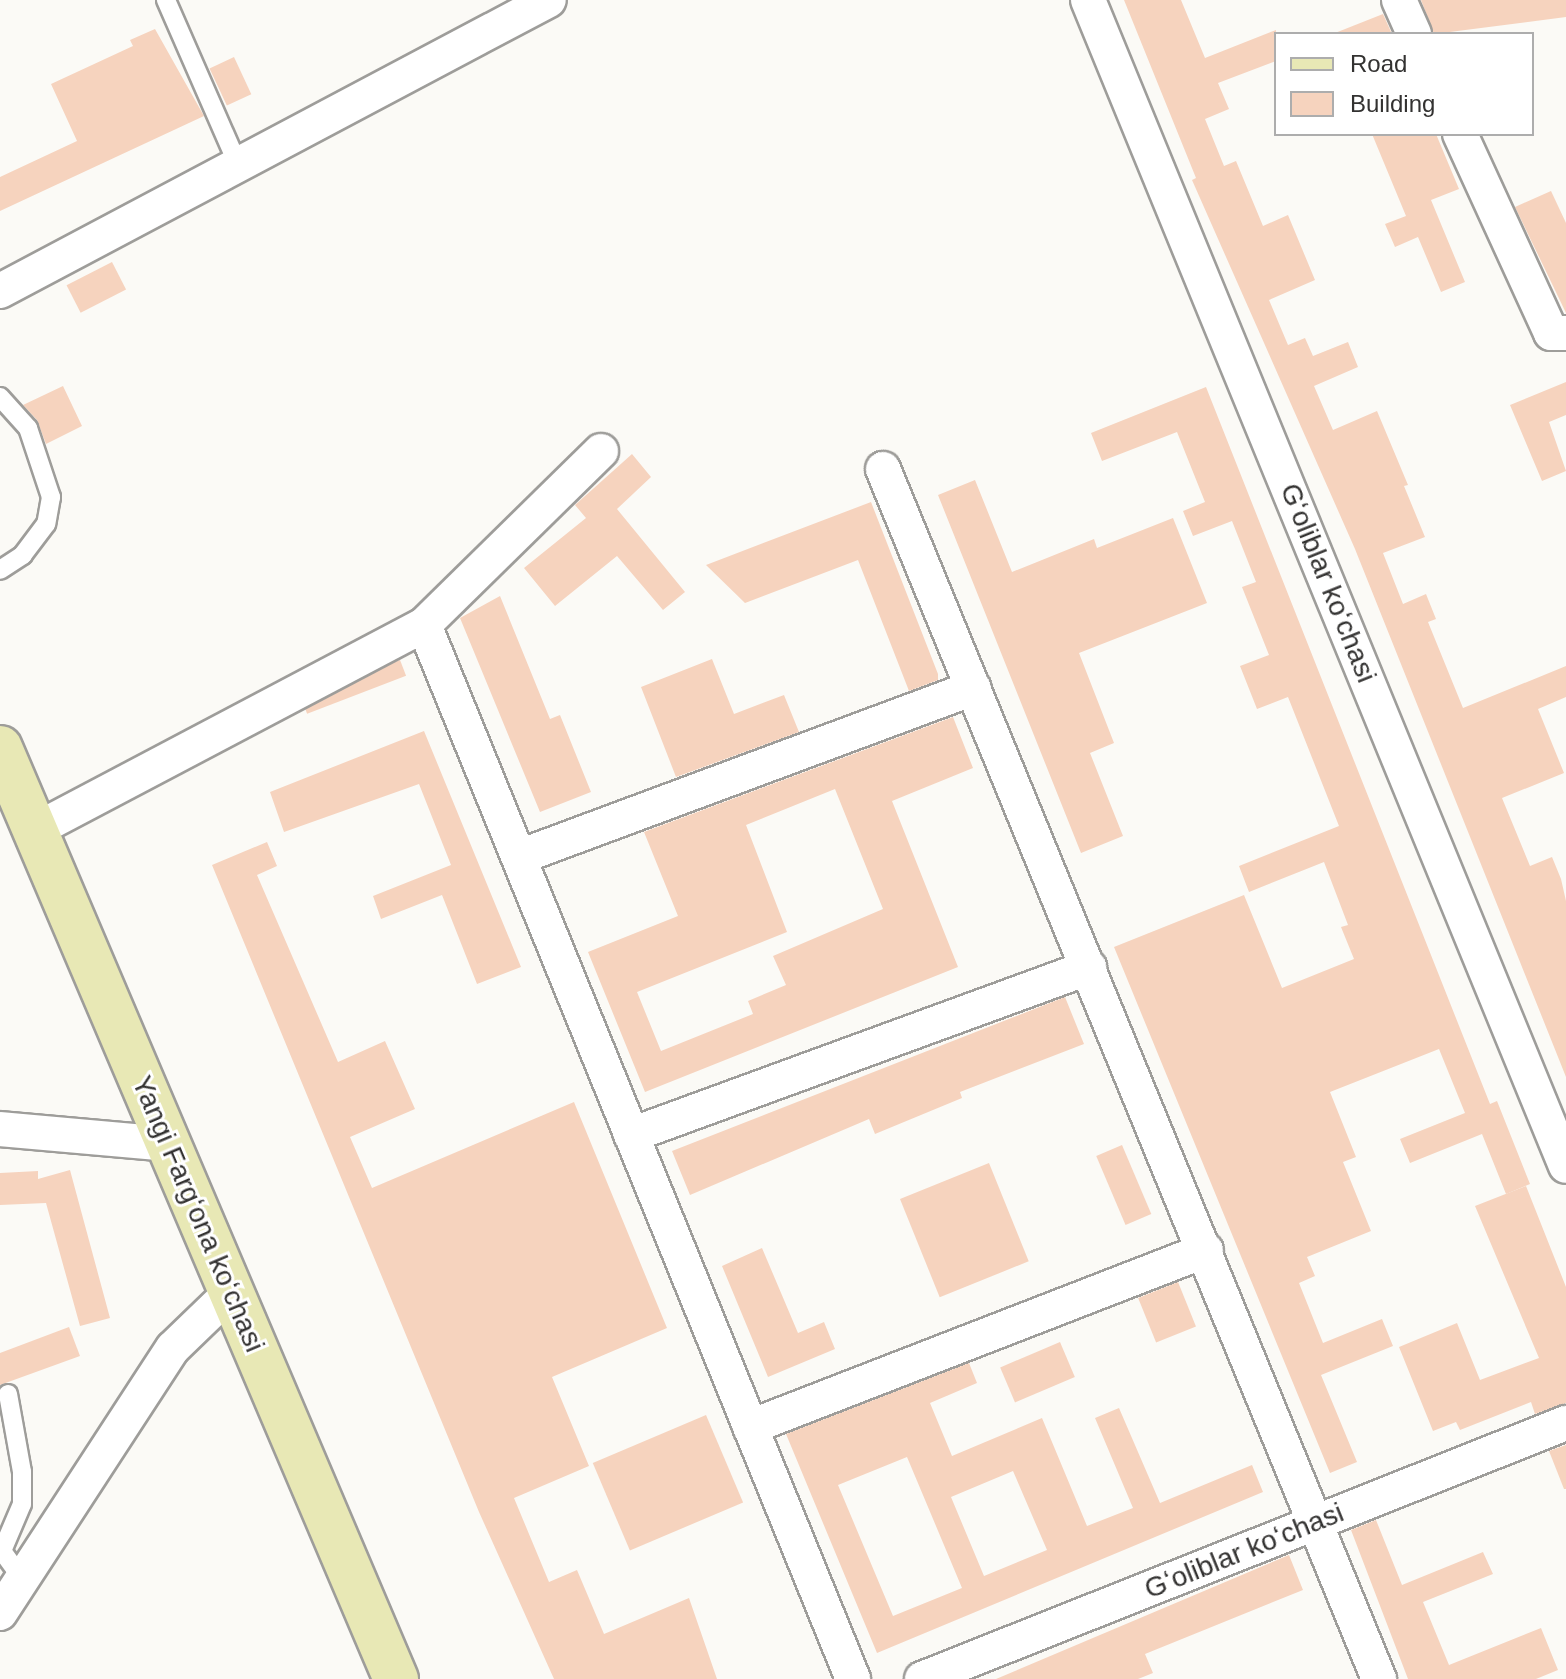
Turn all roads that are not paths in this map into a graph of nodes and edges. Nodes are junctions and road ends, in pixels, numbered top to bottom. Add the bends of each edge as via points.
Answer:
1 (166, 0) edge
2 (549, 0) edge
3 (1088, 0) edge
4 (1399, 0) edge
5 (1413, 32) edge
6 (1461, 136) edge
7 (238, 165) junction
8 (0, 291) edge
9 (1566, 333) edge
10 (0, 397) edge
11 (601, 451) dead end
12 (883, 469) dead end
13 (0, 570) edge
14 (424, 625) junction
15 (974, 688) junction
16 (0, 748) edge
17 (35, 830) junction
18 (519, 857) junction
19 (1089, 967) junction
20 (0, 1129) edge
21 (631, 1135) junction
22 (169, 1144) junction
23 (1566, 1166) edge
24 (1206, 1250) junction
25 (231, 1292) junction
26 (8, 1394) dead end
27 (1566, 1423) edge
28 (750, 1427) junction
29 (1318, 1522) junction
30 (22, 1579) junction
31 (0, 1613) edge
32 (396, 1679) edge
33 (853, 1679) edge
34 (922, 1679) edge
35 (1379, 1679) edge

1 - 7 lane
2 - 7 street
3 - 23 street, Gʻoliblar koʻchasi
4 - 5 street
6 - 9 street via 1551,333
7 - 8 street
10 - 13 lane via 28,428 51,497 46,524 23,555
11 - 14 street
12 - 15 street
14 - 17 street
14 - 18 street
15 - 18 street
15 - 19 street
16 - 17 main road, Yangi Fargʻona koʻchasi
17 - 22 main road, Yangi Fargʻona koʻchasi
18 - 21 street
19 - 21 street
19 - 24 street
20 - 22 street
21 - 28 street
22 - 25 main road, Yangi Fargʻona koʻchasi
24 - 28 street
24 - 29 street
25 - 30 street via 173,1348
25 - 32 main road, Yangi Fargʻona koʻchasi
26 - 30 lane via 22,1472 22,1504 2,1551
27 - 29 street, Gʻoliblar koʻchasi
28 - 33 street
29 - 34 street, Gʻoliblar koʻchasi
29 - 35 street
30 - 31 street

